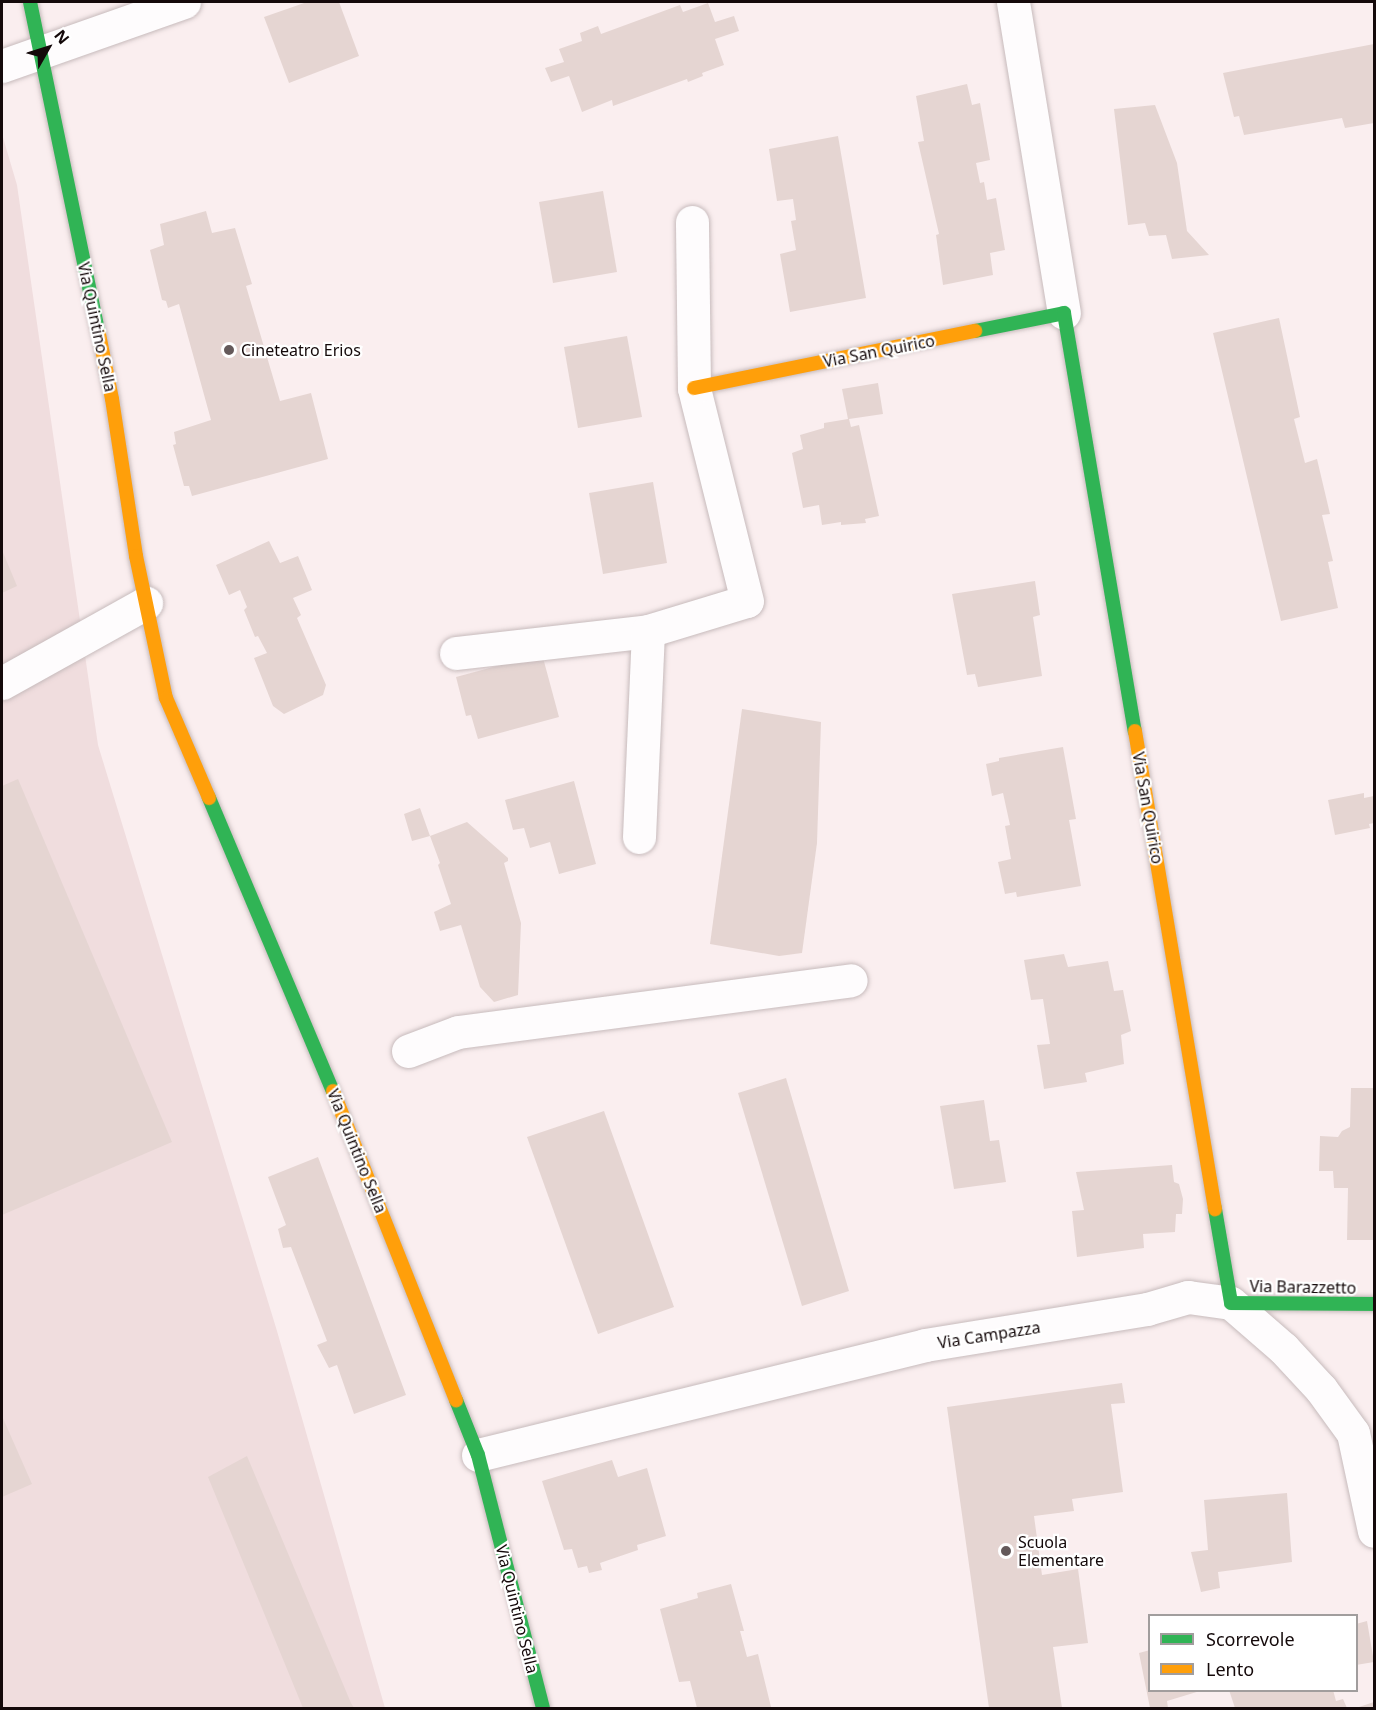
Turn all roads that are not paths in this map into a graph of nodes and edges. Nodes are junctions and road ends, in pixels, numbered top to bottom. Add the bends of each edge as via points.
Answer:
1 (30, 2) edge
2 (184, 2) edge
3 (1013, 2) edge
4 (42, 51) junction
5 (2, 66) edge
6 (692, 222) dead end
7 (1064, 313) junction
8 (694, 388) junction
9 (146, 603) junction
10 (648, 631) junction
11 (456, 653) dead end
12 (2, 683) edge
13 (639, 837) dead end
14 (851, 980) dead end
15 (408, 1051) dead end
16 (1232, 1302) junction
17 (1374, 1304) edge
18 (478, 1455) junction
19 (1374, 1531) edge
20 (543, 1708) edge

1 - 4 street, Via Quintino Sella
2 - 4 street
3 - 7 street, Via San Quirico
4 - 5 street
4 - 9 street, Via Quintino Sella via 112,399
6 - 8 street
7 - 8 street, Via San Quirico
7 - 16 street, Via San Quirico
8 - 10 street via 747,601
9 - 12 street
9 - 18 street, Via Quintino Sella via 166,698 313,1041
10 - 11 street
10 - 13 street
14 - 15 street via 458,1032
16 - 17 street, Via Barazzetto
16 - 18 street, Via Campazza via 1188,1297 1147,1309 925,1345
16 - 19 street via 1321,1389 1353,1433
18 - 20 street, Via Quintino Sella

